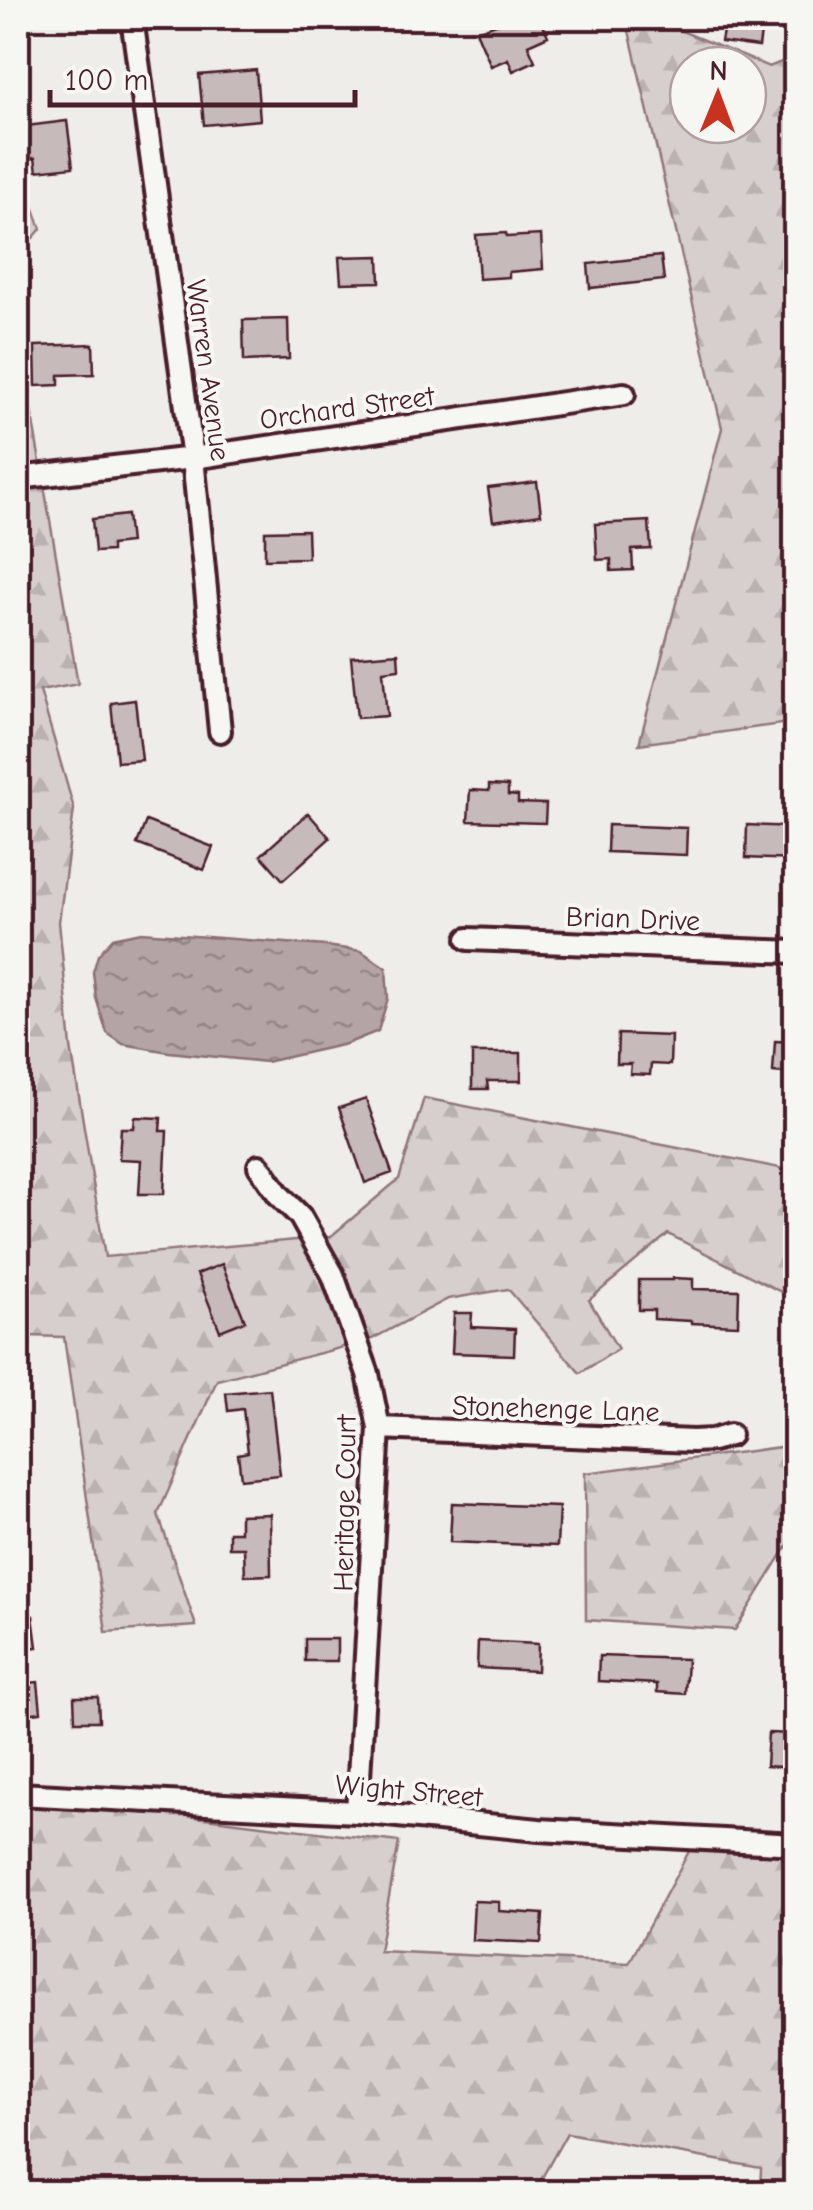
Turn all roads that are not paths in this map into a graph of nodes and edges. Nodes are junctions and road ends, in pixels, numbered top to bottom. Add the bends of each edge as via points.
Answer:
1 (132, 18) edge
2 (624, 394) dead end
3 (193, 458) junction
4 (18, 478) edge
5 (220, 731) dead end
6 (468, 940) dead end
7 (796, 952) edge
8 (259, 1166) dead end
9 (379, 1428) junction
10 (730, 1435) dead end
11 (18, 1794) edge
12 (356, 1812) junction
13 (796, 1844) edge

1 - 3 street, Warren Avenue
2 - 3 street, Orchard Street
3 - 4 street, Orchard Street
3 - 5 street, Warren Avenue
6 - 7 street, Brian Drive
8 - 9 street, Heritage Court via 300,1216 333,1275 368,1374
9 - 10 street, Stonehenge Lane via 693,1441
9 - 12 street, Heritage Court
11 - 12 street, Wight Street
12 - 13 street, Wight Street

